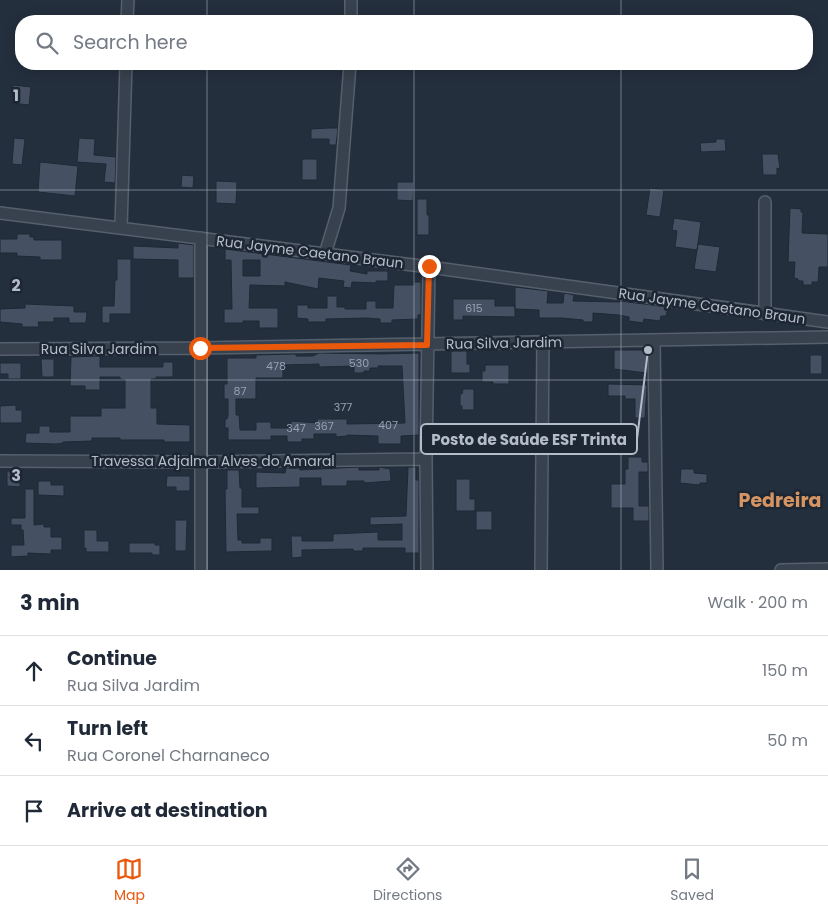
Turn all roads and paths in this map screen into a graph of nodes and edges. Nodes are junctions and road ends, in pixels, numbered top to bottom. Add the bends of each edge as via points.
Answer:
1 (128, 0) edge
2 (351, 0) edge
3 (127, 15) edge
4 (351, 15) edge
5 (126, 70) edge
6 (350, 70) edge
7 (765, 202) dead end
8 (0, 213) edge
9 (120, 228) junction
10 (201, 238) junction
11 (325, 254) junction
12 (429, 266) junction
13 (765, 314) junction
14 (828, 322) edge
15 (828, 337) edge
16 (654, 341) junction
17 (543, 342) junction
18 (427, 345) junction
19 (200, 348) junction
20 (0, 349) edge
21 (426, 459) junction
22 (0, 461) edge
23 (200, 462) junction
24 (828, 569) edge
25 (201, 570) edge
26 (427, 570) edge
27 (541, 570) edge
28 (657, 570) edge
29 (782, 570) edge

1 - 3 street
2 - 4 street
5 - 9 street
6 - 11 street via 339,208
7 - 13 street
8 - 9 street, Rua Jayme Caetano Braun
9 - 10 street, Rua Jayme Caetano Braun
10 - 11 street, Rua Jayme Caetano Braun
10 - 19 street
11 - 12 street, Rua Jayme Caetano Braun
12 - 13 street, Rua Jayme Caetano Braun
12 - 18 street
13 - 14 street, Rua Jayme Caetano Braun
15 - 16 street, Rua Silva Jardim
16 - 17 street, Rua Silva Jardim
16 - 28 street
17 - 18 street, Rua Silva Jardim
17 - 27 street
18 - 19 street, Rua Silva Jardim
18 - 21 street
19 - 20 street, Rua Silva Jardim
19 - 23 street
21 - 23 street, Travessa Adjalma Alves do Amaral
21 - 26 street
22 - 23 street, Travessa Adjalma Alves do Amaral
23 - 25 street
24 - 29 street

